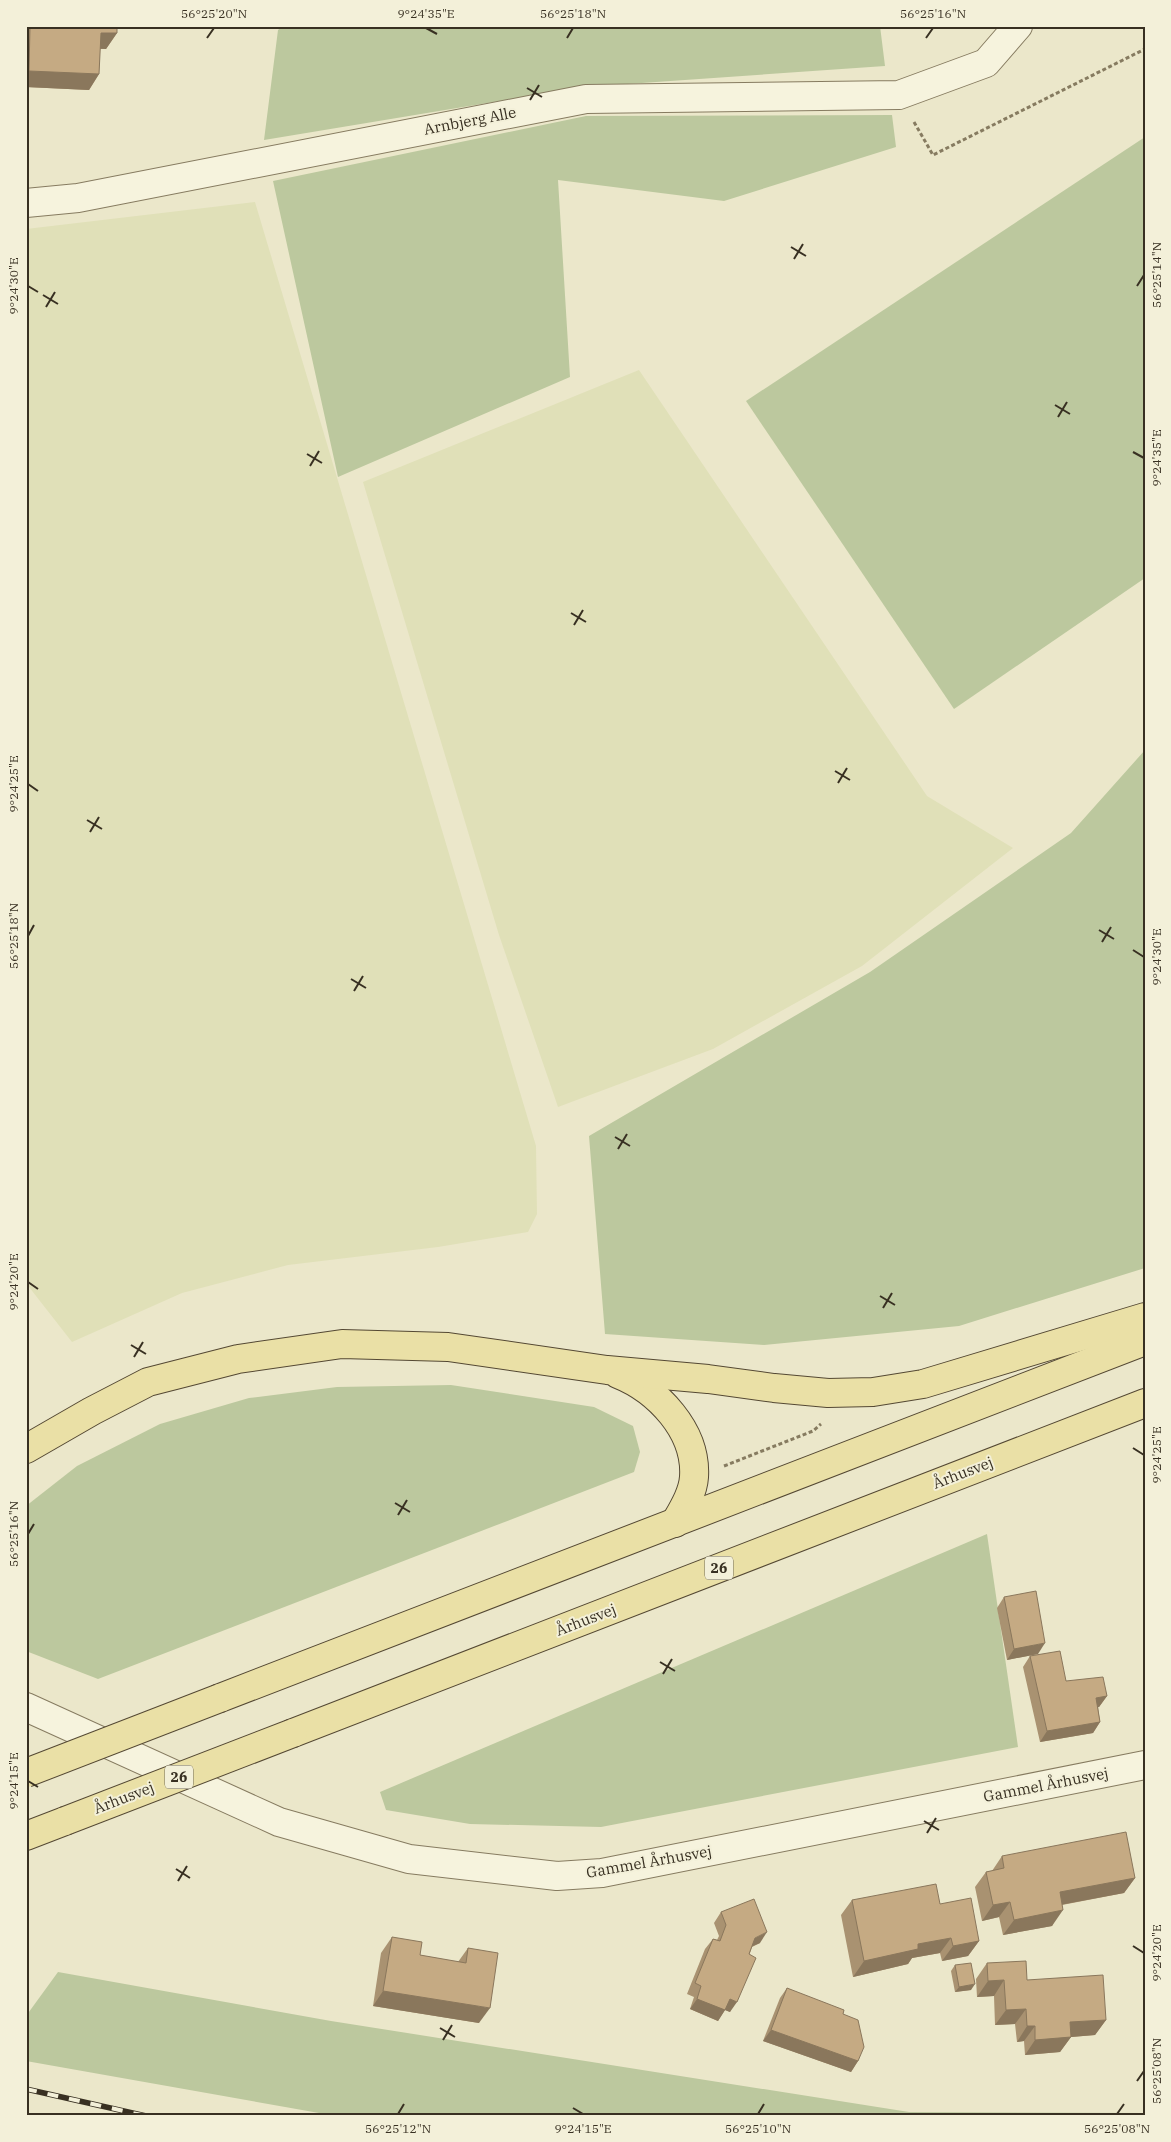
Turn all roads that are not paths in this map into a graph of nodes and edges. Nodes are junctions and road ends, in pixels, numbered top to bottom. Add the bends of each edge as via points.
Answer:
1 (1018, 26) edge
2 (26, 204) edge
3 (1145, 1317) edge
4 (1145, 1341) edge
5 (608, 1370) junction
6 (1145, 1403) edge
7 (26, 1449) edge
8 (675, 1523) junction
9 (26, 1707) edge
10 (1145, 1765) edge
11 (26, 1773) edge
12 (26, 1836) edge

1 - 2 street, Arnbjerg Alle via 986,63 899,95 586,99 78,198
3 - 5 main road via 923,1384 873,1392 828,1393
4 - 8 main road
5 - 7 main road via 448,1347 342,1344 238,1359 148,1382
5 - 8 main road via 633,1382 668,1408 682,1426 690,1447 694,1478
6 - 12 main road, Århusvej / 26, bridge
8 - 11 main road, bridge
9 - 10 street, Gammel Århusvej via 278,1822 409,1859 557,1876 602,1873

